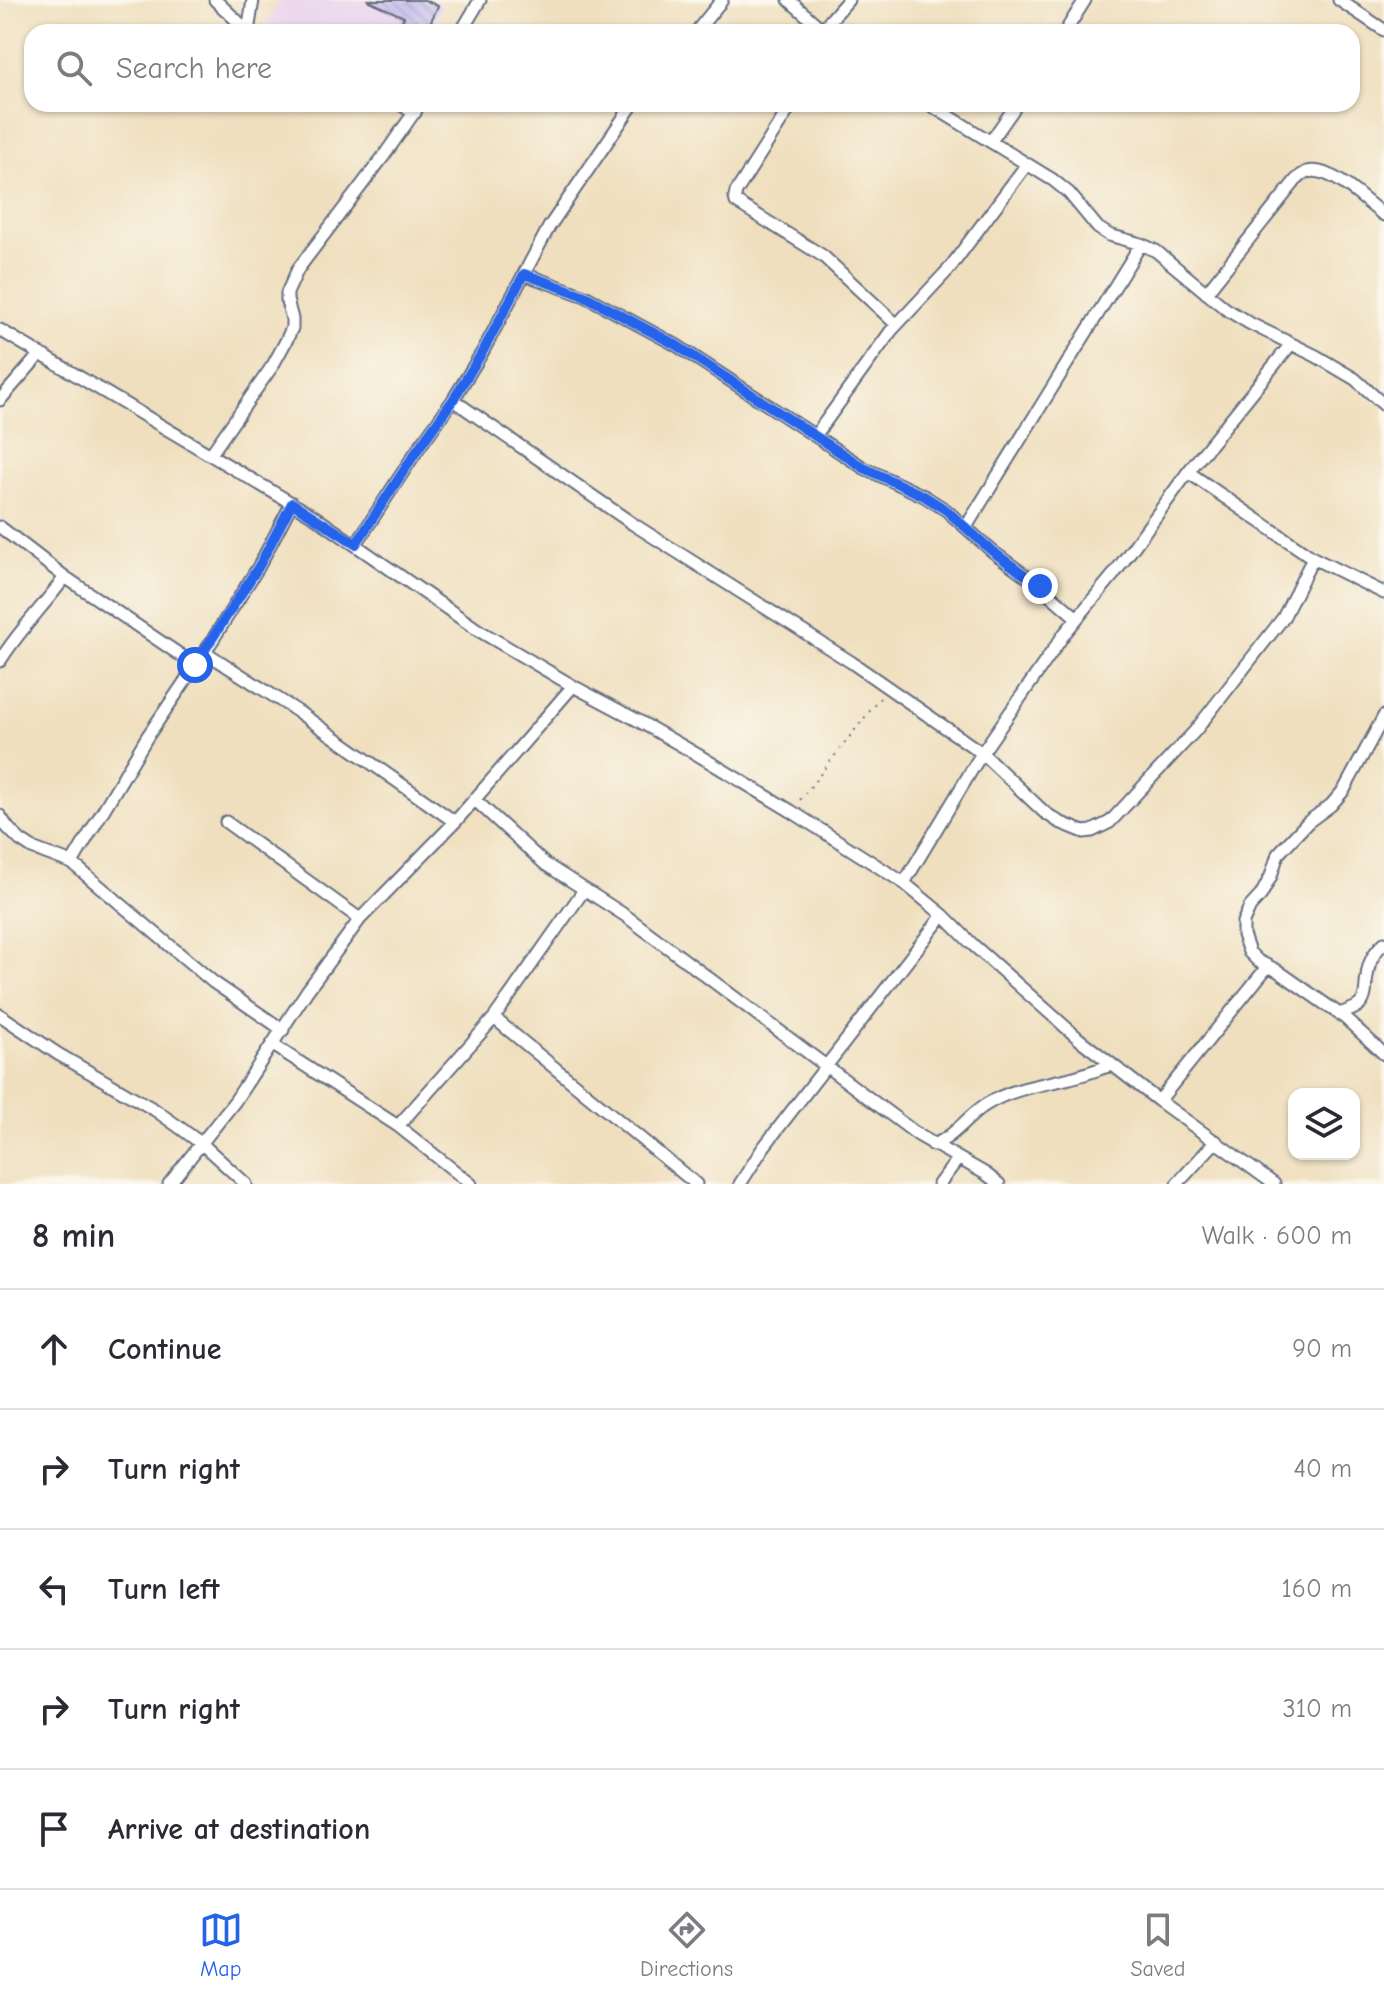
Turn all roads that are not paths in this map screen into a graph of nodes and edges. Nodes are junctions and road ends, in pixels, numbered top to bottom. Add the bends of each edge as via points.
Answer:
1 (215, 0) edge
2 (253, 0) edge
3 (480, 0) edge
4 (722, 0) edge
5 (789, 0) edge
6 (848, 0) edge
7 (1085, 0) edge
8 (1339, 0) edge
9 (240, 24) edge
10 (250, 24) edge
11 (466, 24) edge
12 (702, 24) edge
13 (816, 24) edge
14 (829, 24) edge
15 (1070, 24) edge
16 (1384, 30) edge
17 (414, 112) edge
18 (628, 112) edge
19 (787, 112) edge
20 (942, 112) edge
21 (1011, 112) edge
22 (991, 141) junction
23 (1027, 164) junction
24 (1384, 215) edge
25 (1141, 244) junction
26 (524, 274) junction
27 (1206, 293) junction
28 (896, 324) junction
29 (0, 330) edge
30 (1291, 344) junction
31 (40, 354) junction
32 (0, 400) edge
33 (453, 400) junction
34 (1384, 405) edge
35 (815, 436) junction
36 (211, 454) junction
37 (1188, 472) junction
38 (292, 503) junction
39 (0, 527) edge
40 (966, 527) junction
41 (356, 544) junction
42 (1313, 558) junction
43 (65, 577) junction
44 (1384, 593) edge
45 (1077, 618) junction
46 (205, 652) junction
47 (0, 661) edge
48 (195, 665) junction
49 (573, 686) junction
50 (1384, 716) edge
51 (982, 753) junction
52 (475, 800) junction
53 (0, 816) edge
54 (226, 822) dead end
55 (455, 822) junction
56 (72, 863) junction
57 (904, 883) junction
58 (584, 890) junction
59 (943, 915) junction
60 (360, 919) junction
61 (1384, 943) edge
62 (1268, 966) junction
63 (1339, 1014) junction
64 (0, 1015) edge
65 (494, 1018) junction
66 (283, 1030) junction
67 (273, 1045) junction
68 (1384, 1054) edge
69 (1112, 1065) junction
70 (826, 1067) junction
71 (1159, 1101) junction
72 (398, 1126) junction
73 (1216, 1141) junction
74 (202, 1144) junction
75 (933, 1145) junction
76 (958, 1159) junction
77 (169, 1184) edge
78 (246, 1184) edge
79 (471, 1184) edge
80 (696, 1184) edge
81 (740, 1184) edge
82 (939, 1184) edge
83 (999, 1184) edge
84 (1177, 1184) edge
85 (1274, 1184) edge

1 - 9 street
2 - 10 street
3 - 11 street
4 - 12 street
5 - 13 street
6 - 14 street
7 - 15 street
8 - 16 street
17 - 36 street via 298,269 287,293 292,328 286,341
18 - 26 street via 549,227
19 - 28 street via 736,192 736,202 823,256
20 - 22 street
21 - 22 street
22 - 23 street
23 - 25 street via 1069,193 1098,228
23 - 28 street via 949,269
24 - 27 street via 1328,174 1305,173
25 - 27 street
25 - 40 street
26 - 33 street
26 - 35 street via 585,296 676,345
27 - 30 street
28 - 35 street
29 - 31 street
30 - 34 street via 1355,379
30 - 37 street
31 - 32 street
31 - 36 street
33 - 41 street
33 - 51 street
35 - 40 street via 864,468 924,496
36 - 38 street
37 - 42 street
37 - 45 street
38 - 41 street
38 - 46 street
39 - 43 street
40 - 45 street
41 - 49 street via 478,630
42 - 44 street
42 - 51 street via 1283,618 1250,661 1195,731 1110,822 1084,832 1059,822
43 - 47 street
43 - 48 street
45 - 51 street
46 - 48 street
46 - 55 street
48 - 56 street
49 - 52 street
49 - 57 street via 791,811
50 - 62 street via 1344,790 1278,854 1243,922 1249,952
51 - 57 street
52 - 55 street
52 - 58 street via 545,864
53 - 56 street via 32,848
54 - 60 street
55 - 60 street
56 - 66 street via 213,982
57 - 59 street
58 - 65 street
58 - 70 street
59 - 69 street
59 - 70 street
60 - 66 street
61 - 63 street via 1369,966 1363,1000
62 - 63 street
62 - 71 street
63 - 68 street
64 - 74 street
65 - 72 street
65 - 80 street
66 - 67 street
67 - 72 street
67 - 74 street
69 - 71 street
69 - 75 street via 988,1103
70 - 75 street
70 - 81 street
71 - 73 street
72 - 79 street
73 - 84 street
73 - 85 street
74 - 77 street
74 - 78 street
75 - 76 street
76 - 82 street
76 - 83 street

